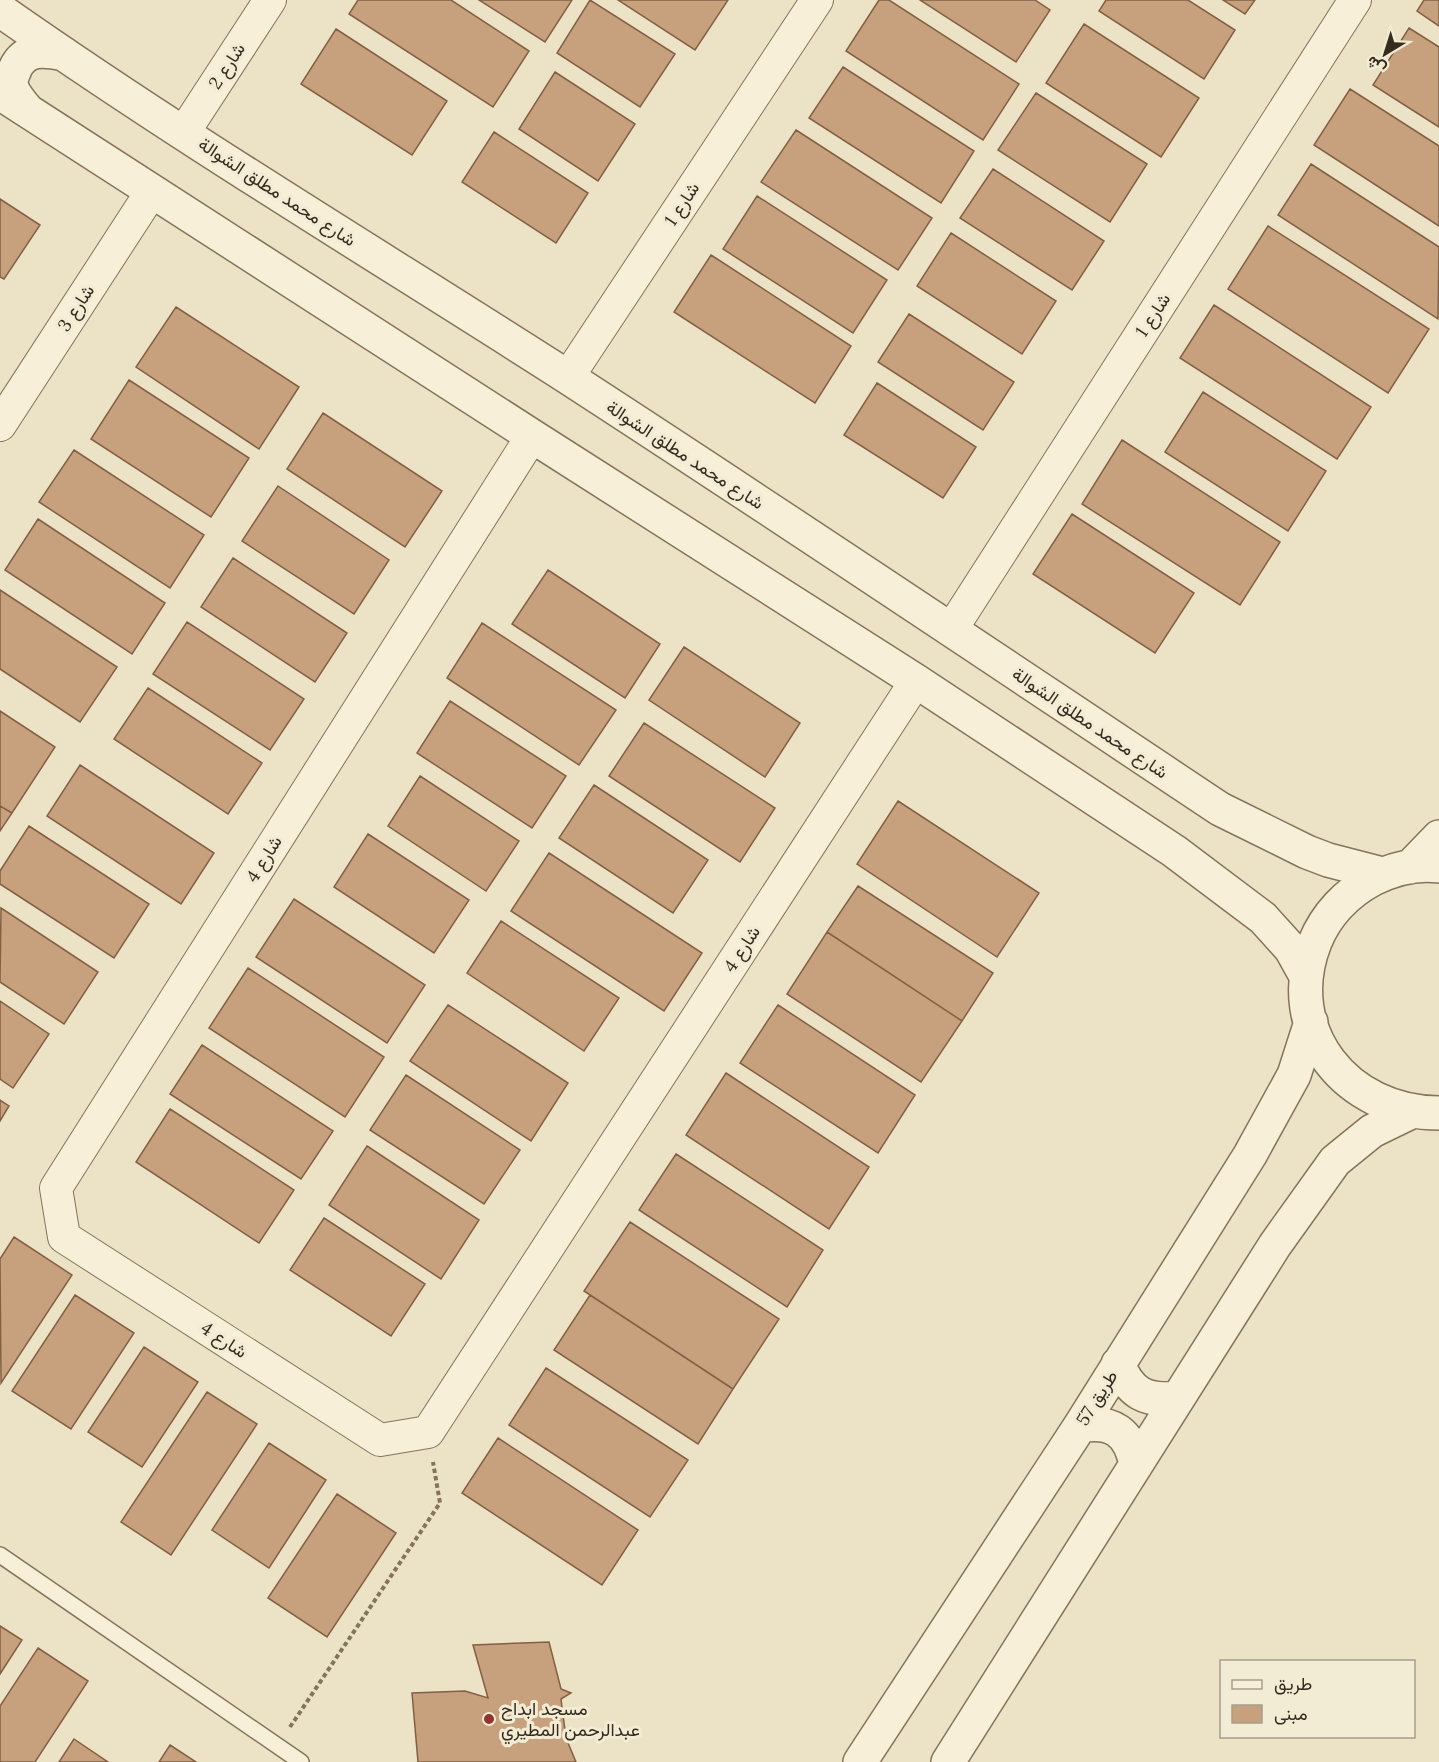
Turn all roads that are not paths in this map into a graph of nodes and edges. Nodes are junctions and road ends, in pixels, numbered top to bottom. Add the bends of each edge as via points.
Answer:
1 (270, 0) edge
2 (817, 0) edge
3 (1355, 0) edge
4 (0, 10) edge
5 (64, 54) junction
6 (0, 93) edge
7 (28, 111) junction
8 (184, 132) junction
9 (152, 191) junction
10 (567, 378) junction
11 (0, 425) edge
12 (532, 436) junction
13 (951, 630) junction
14 (916, 681) junction
15 (1439, 837) edge
16 (1410, 869) edge
17 (1306, 976) junction
18 (1311, 1022) junction
19 (1425, 1112) edge
20 (1118, 1364) junction
21 (1177, 1398) junction
22 (1080, 1426) junction
23 (1136, 1465) junction
24 (0, 1556) edge
25 (975, 1722) junction
26 (301, 1762) edge
27 (860, 1762) edge
28 (948, 1762) edge
29 (960, 1762) edge

1 - 8 street, شارع 2
2 - 10 street, شارع 1
3 - 13 street, شارع 1
4 - 5 street, شارع محمد مطلق الشوالة
5 - 7 street via 42,50 21,59 10,83
5 - 8 street, شارع محمد مطلق الشوالة
6 - 7 street
7 - 9 street
8 - 10 street, شارع محمد مطلق الشوالة
9 - 11 street, شارع 3
9 - 12 street
10 - 13 street, شارع محمد مطلق الشوالة
12 - 14 street
12 - 14 street, شارع 4 via 56,1188 64,1237 380,1440 428,1432
13 - 16 street, شارع محمد مطلق الشوالة via 1220,809 1328,860
14 - 17 street via 1174,851 1263,918 1291,949
15 - 16 street
16 - 17 street via 1362,885 1345,898 1318,934
17 - 18 street
18 - 19 street via 1328,1059 1356,1088 1392,1107
18 - 20 street, طريق 57 via 1294,1075 1250,1155
19 - 21 street via 1372,1131 1335,1161 1275,1245
20 - 21 street via 1124,1378 1147,1398
20 - 22 street, طريق 57
21 - 23 street
22 - 23 street via 1096,1423 1118,1431 1133,1449
22 - 27 street, طريق 57
23 - 25 street
24 - 26 lane
25 - 28 street
25 - 29 lane

